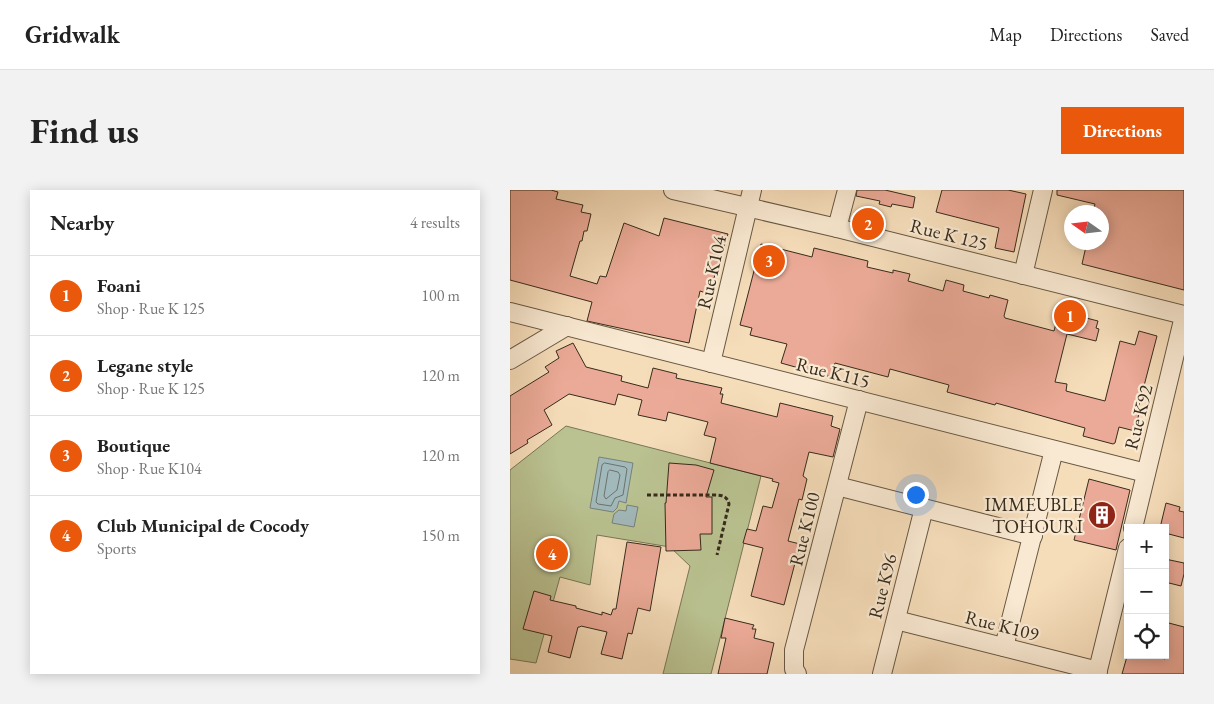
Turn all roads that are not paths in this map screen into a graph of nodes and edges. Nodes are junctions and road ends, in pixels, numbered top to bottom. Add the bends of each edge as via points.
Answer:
1 (673, 190) edge
2 (752, 190) edge
3 (847, 190) edge
4 (1043, 190) edge
5 (748, 208) junction
6 (837, 228) junction
7 (1023, 275) junction
8 (510, 312) edge
9 (1184, 316) edge
10 (567, 326) junction
11 (510, 360) edge
12 (711, 363) junction
13 (859, 400) junction
14 (1054, 450) junction
15 (1146, 473) junction
16 (836, 486) junction
17 (924, 508) junction
18 (1134, 524) edge
19 (1033, 536) junction
20 (1124, 565) edge
21 (896, 620) junction
22 (1004, 647) junction
23 (795, 671) edge
24 (1098, 673) edge
25 (882, 674) edge

1 - 5 street, Rue K 125
2 - 5 street, Rue K104
3 - 6 street
4 - 7 street
5 - 6 street, Rue K 125
5 - 12 street, Rue K104
6 - 7 street, Rue K 125
7 - 9 street, Rue K 125
8 - 10 street, Rue K115
9 - 15 street, Rue K92
10 - 11 street
10 - 12 street, Rue K115
12 - 13 street, Rue K115
13 - 14 street, Rue K115
13 - 16 street, Rue K100
14 - 15 street, Rue K115
14 - 19 street
15 - 18 street, Rue K92
16 - 17 street
16 - 23 street, Rue K100 via 794,650
17 - 19 street
17 - 21 street, Rue K96
19 - 22 street
20 - 24 street
21 - 22 street, Rue K109
21 - 25 street, Rue K96
22 - 24 street, Rue K109

